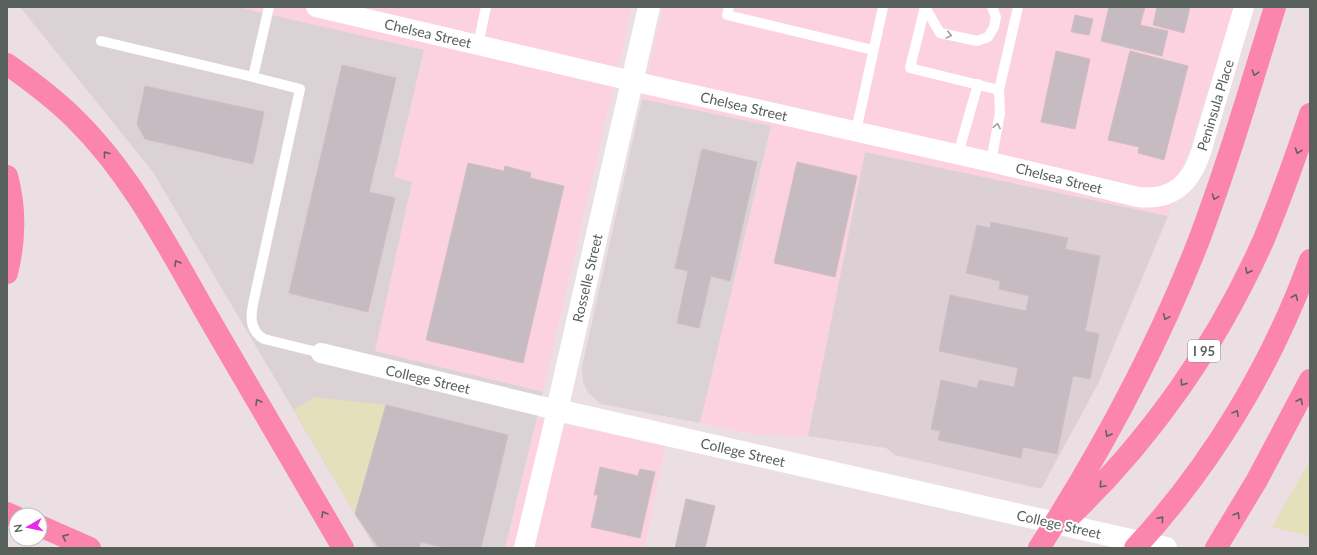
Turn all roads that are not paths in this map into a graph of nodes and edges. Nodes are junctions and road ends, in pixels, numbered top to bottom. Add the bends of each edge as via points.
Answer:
1 (269, 7) edge
2 (316, 7) edge
3 (486, 7) edge
4 (649, 7) edge
5 (729, 7) edge
6 (883, 7) edge
7 (925, 7) edge
8 (992, 7) edge
9 (1018, 7) edge
10 (1244, 7) edge
11 (1275, 7) edge
12 (101, 41) dead end
13 (478, 45) junction
14 (873, 50) junction
15 (7, 64) edge
16 (253, 77) junction
17 (632, 81) junction
18 (978, 84) junction
19 (999, 90) junction
20 (1310, 114) edge
21 (856, 131) junction
22 (958, 154) junction
23 (991, 162) junction
24 (7, 176) edge
25 (1171, 192) joint
26 (1310, 260) edge
27 (7, 273) edge
28 (321, 353) joint
29 (1310, 380) edge
30 (557, 410) junction
31 (48, 530) edge
32 (90, 548) edge
33 (343, 548) edge
34 (524, 548) edge
35 (1038, 548) edge
36 (1135, 548) edge
37 (1166, 548) edge
38 (1216, 548) edge

1 - 16 lane
2 - 13 street, Chelsea Street
3 - 13 lane
4 - 17 main road, Rosselle Street
5 - 14 lane via 727,15
6 - 14 lane
7 -> 8 lane via 940,33 977,41 988,37 994,27 996,17
7 - 18 lane via 910,68
9 - 19 lane
10 - 25 street, Peninsula Place via 1197,164 1187,181
11 -> 35 highway via 1221,178 1167,315 1114,423
12 - 16 lane
13 - 17 street, Chelsea Street
14 - 21 lane
33 -> 15 highway via 137,196 102,148 75,119 32,81
16 - 28 lane via 300,89 253,302 253,326 255,332 264,339
17 - 21 street, Chelsea Street
17 - 30 main road, Rosselle Street
18 - 19 lane
18 - 22 lane
23 -> 19 lane via 1000,113
20 -> 35 highway, I 95 via 1290,174 1263,240 1208,345 1137,445 1088,500
21 - 22 street, Chelsea Street
22 - 23 street, Chelsea Street
23 - 25 street, Chelsea Street via 1138,197 1155,198
24 - 27 highway via 14,230
36 -> 26 highway via 1189,483 1233,417 1272,347
28 - 30 street, College Street
38 -> 29 highway via 1258,480
30 - 34 street, Rosselle Street
30 - 37 main road, College Street
32 -> 31 highway

